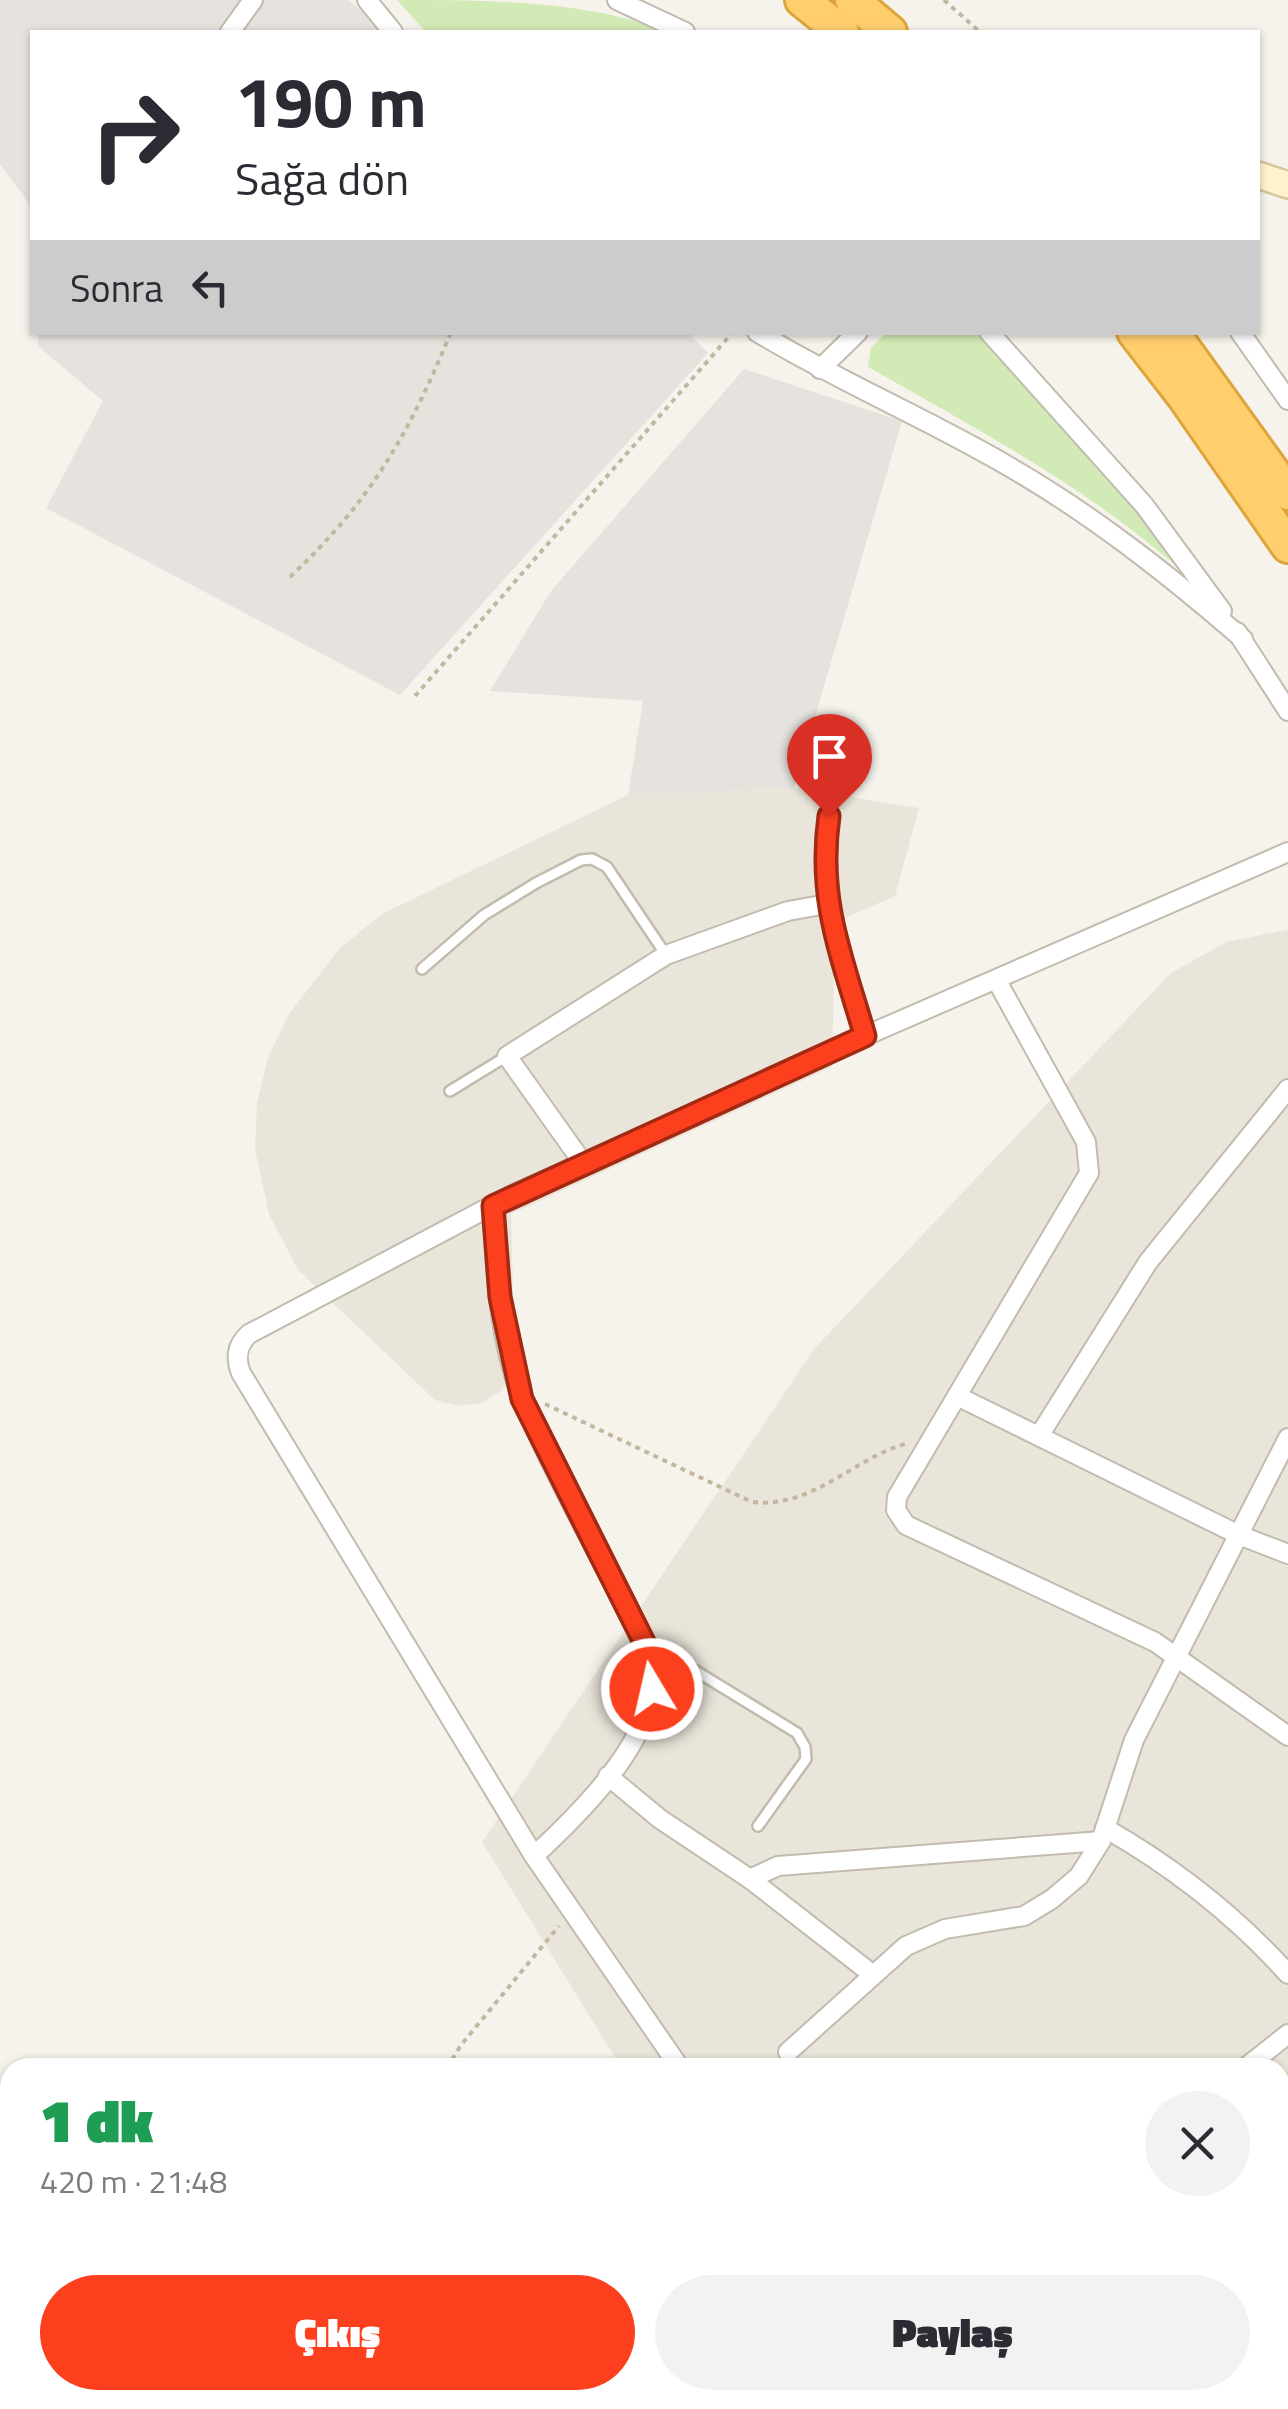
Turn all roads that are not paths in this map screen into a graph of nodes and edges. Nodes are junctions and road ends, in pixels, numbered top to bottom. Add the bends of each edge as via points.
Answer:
1 (253, 0) edge
2 (368, 0) edge
3 (617, 0) edge
4 (647, 0) edge
5 (802, 0) edge
6 (852, 0) edge
7 (664, 20) junction
8 (231, 30) edge
9 (391, 30) edge
10 (682, 30) edge
11 (840, 30) edge
12 (888, 30) edge
13 (1260, 176) edge
14 (1288, 185) edge
15 (762, 335) edge
16 (855, 335) edge
17 (992, 335) edge
18 (1136, 335) edge
19 (1174, 335) edge
20 (1242, 335) edge
21 (820, 369) junction
22 (1288, 400) edge
23 (1288, 493) edge
24 (1288, 546) edge
25 (1242, 639) junction
26 (1288, 712) edge
27 (836, 777) dead end
28 (1288, 852) edge
29 (827, 904) junction
30 (666, 956) junction
31 (422, 970) dead end
32 (997, 981) junction
33 (865, 1036) junction
34 (507, 1056) junction
35 (1288, 1088) edge
36 (450, 1091) dead end
37 (583, 1163) junction
38 (493, 1206) junction
39 (957, 1396) junction
40 (1040, 1436) junction
41 (1288, 1438) edge
42 (1239, 1535) junction
43 (1288, 1554) edge
44 (1178, 1658) junction
45 (650, 1659) junction
46 (1288, 1736) edge
47 (608, 1776) junction
48 (758, 1826) dead end
49 (1103, 1834) junction
50 (534, 1856) junction
51 (750, 1879) junction
52 (872, 1974) junction
53 (1288, 1974) edge
54 (1288, 2034) edge
55 (788, 2052) dead end
56 (673, 2058) edge
57 (1258, 2058) edge

1 - 8 street
2 - 9 street
3 - 7 street
4 - 7 street
5 - 11 highway
6 - 12 highway
7 - 10 street
13 - 14 street
15 - 21 street
16 - 21 street
17 - 25 street via 1144,504
18 - 24 highway
19 - 23 highway
20 - 22 street
21 - 25 street via 1046,488 1148,559
25 - 26 street
27 - 29 lane via 824,853
28 - 32 street
29 - 30 street via 788,911
29 - 33 street
30 - 31 lane via 607,866 586,859 497,906
30 - 34 street
32 - 33 street
32 - 39 street via 1086,1142 1089,1172
33 - 37 street
34 - 36 lane
34 - 37 street
35 - 40 street via 1148,1262
37 - 38 street
38 - 45 street via 500,1297 522,1399
38 - 50 street via 249,1334 237,1358 240,1373
39 - 40 street
39 - 44 street via 896,1496 901,1521
40 - 42 street
41 - 42 street
42 - 43 street
42 - 44 street
44 - 46 street
44 - 49 street via 1134,1740
45 - 47 street via 645,1716
45 - 48 lane via 673,1656 802,1740 806,1759
47 - 50 street
47 - 51 street
49 - 51 street via 778,1866
49 - 52 street via 1080,1876 1037,1909 935,1932
49 - 53 street via 1193,1886
50 - 56 street
51 - 52 street
52 - 55 street
54 - 57 street

